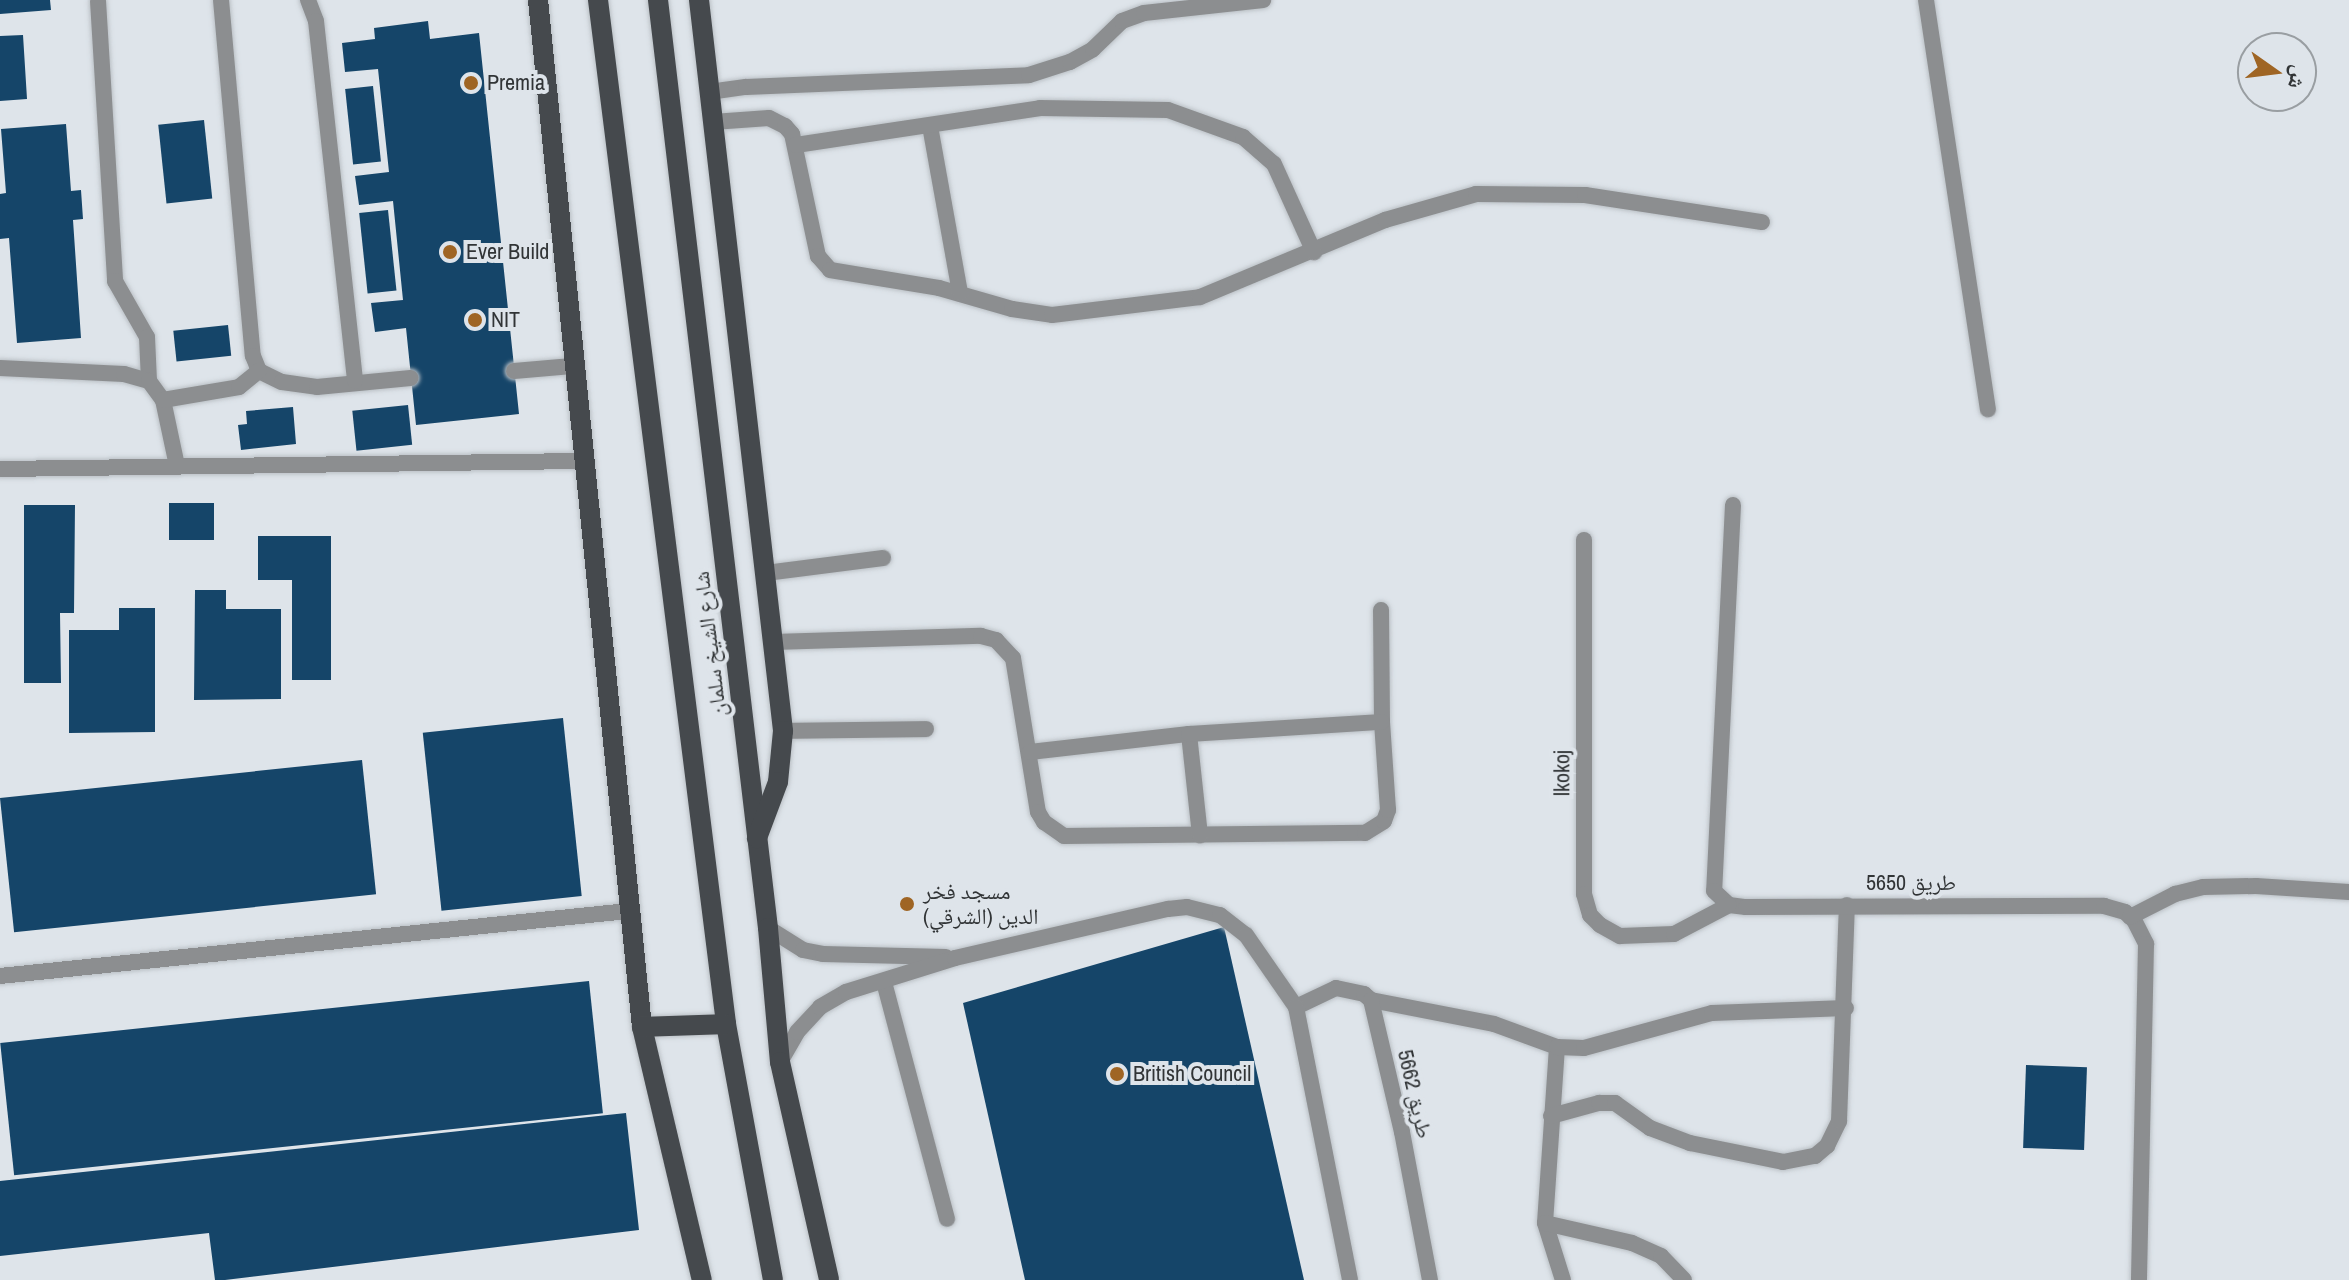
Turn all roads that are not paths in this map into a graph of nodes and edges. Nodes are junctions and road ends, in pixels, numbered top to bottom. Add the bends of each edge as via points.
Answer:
1 (221, 0) edge
2 (308, 0) edge
3 (538, 0) edge
4 (598, 0) edge
5 (658, 0) edge
6 (699, 0) edge
7 (1263, 0) edge
8 (1926, 0) edge
9 (98, 1) edge
10 (709, 92) junction
11 (713, 122) junction
12 (930, 126) junction
13 (796, 145) junction
14 (1762, 222) dead end
15 (1314, 252) junction
16 (960, 293) junction
17 (572, 366) junction
18 (0, 368) edge
19 (259, 371) junction
20 (514, 371) dead end
21 (411, 378) dead end
22 (149, 381) junction
23 (355, 381) junction
24 (163, 400) junction
25 (1988, 409) dead end
26 (582, 461) junction
27 (177, 466) junction
28 (0, 469) edge
29 (1733, 505) dead end
30 (1584, 540) dead end
31 (883, 558) dead end
32 (766, 573) junction
33 (1381, 610) dead end
34 (773, 642) junction
35 (1382, 722) junction
36 (926, 729) dead end
37 (783, 731) junction
38 (1189, 734) junction
39 (1030, 752) junction
40 (1200, 835) junction
41 (757, 838) junction
42 (2349, 892) edge
43 (1729, 905) junction
44 (1847, 905) junction
45 (628, 911) junction
46 (2130, 917) junction
47 (768, 928) junction
48 (955, 958) junction
49 (0, 976) edge
50 (884, 982) junction
51 (1371, 1000) junction
52 (1296, 1007) junction
53 (1846, 1008) junction
54 (726, 1024) junction
55 (642, 1027) junction
56 (1557, 1047) junction
57 (780, 1062) junction
58 (1551, 1116) junction
59 (947, 1219) dead end
60 (1545, 1223) junction
61 (702, 1280) edge
62 (773, 1280) edge
63 (829, 1280) edge
64 (1350, 1280) edge
65 (1430, 1280) edge
66 (1563, 1280) edge
67 (1684, 1280) edge
68 (2139, 1280) edge

1 - 19 street via 253,356
2 - 23 street via 316,21
3 - 17 main road
4 - 54 main road, شارع الشيخ سلمان
5 - 41 main road, شارع الشيخ سلمان
6 - 10 main road
7 - 10 street via 1144,13 1122,21 1093,49 1070,62 1029,75
8 - 25 street
9 - 22 street via 115,281 147,337
10 - 11 main road
11 - 13 street via 769,118 785,126
11 - 32 main road
12 - 13 street
12 - 15 street via 1065,107 1168,110 1207,121 1243,137 1274,164
12 - 16 street
13 - 16 street via 823,264 842,275
14 - 15 street via 1585,195 1476,194 1419,208
15 - 16 street via 1200,297 1073,314 1012,309
17 - 20 street
17 - 26 main road
18 - 22 street via 124,374
19 - 23 street via 282,382 317,387
19 - 24 street via 239,387
21 - 23 street
22 - 24 street
24 - 27 street
26 - 27 street
26 - 45 main road
27 - 28 street
29 - 43 street via 1712,877 1714,891
30 - 43 street, lkokoj via 1584,894 1590,915 1620,936 1674,934
31 - 32 street
32 - 34 main road
33 - 35 street
34 - 37 main road
34 - 39 street via 981,636 996,640 1013,658
35 - 38 street
35 - 40 street via 1388,810 1375,828 1365,833
36 - 37 street
37 - 41 main road via 778,782
38 - 39 street
38 - 40 street
39 - 40 street via 1038,812 1053,831 1076,837
41 - 47 main road, شارع الشيخ سلمان
42 - 46 street via 2203,887 2175,894
43 - 44 street, طريق 5650
44 - 46 street, طريق 5650 via 2104,906
44 - 53 street
45 - 49 street
45 - 55 main road
46 - 68 street via 2146,944
47 - 48 street via 803,950 823,954
47 - 57 main road, شارع الشيخ سلمان
48 - 50 street
48 - 52 street via 1168,909 1206,910 1246,935
50 - 57 street via 846,992 820,1007
50 - 59 street
51 - 52 street via 1336,988
51 - 56 street via 1494,1024
51 - 65 street, طريق 5662
52 - 64 street
53 - 56 street via 1712,1013 1584,1048
53 - 58 street via 1839,1121 1827,1146 1815,1156 1783,1162 1690,1143 1650,1128 1615,1103
54 - 55 main road
54 - 62 main road, شارع الشيخ سلمان
55 - 61 main road
56 - 58 street
57 - 63 main road, شارع الشيخ سلمان
58 - 60 street
60 - 66 street
60 - 67 street via 1632,1243 1661,1256

